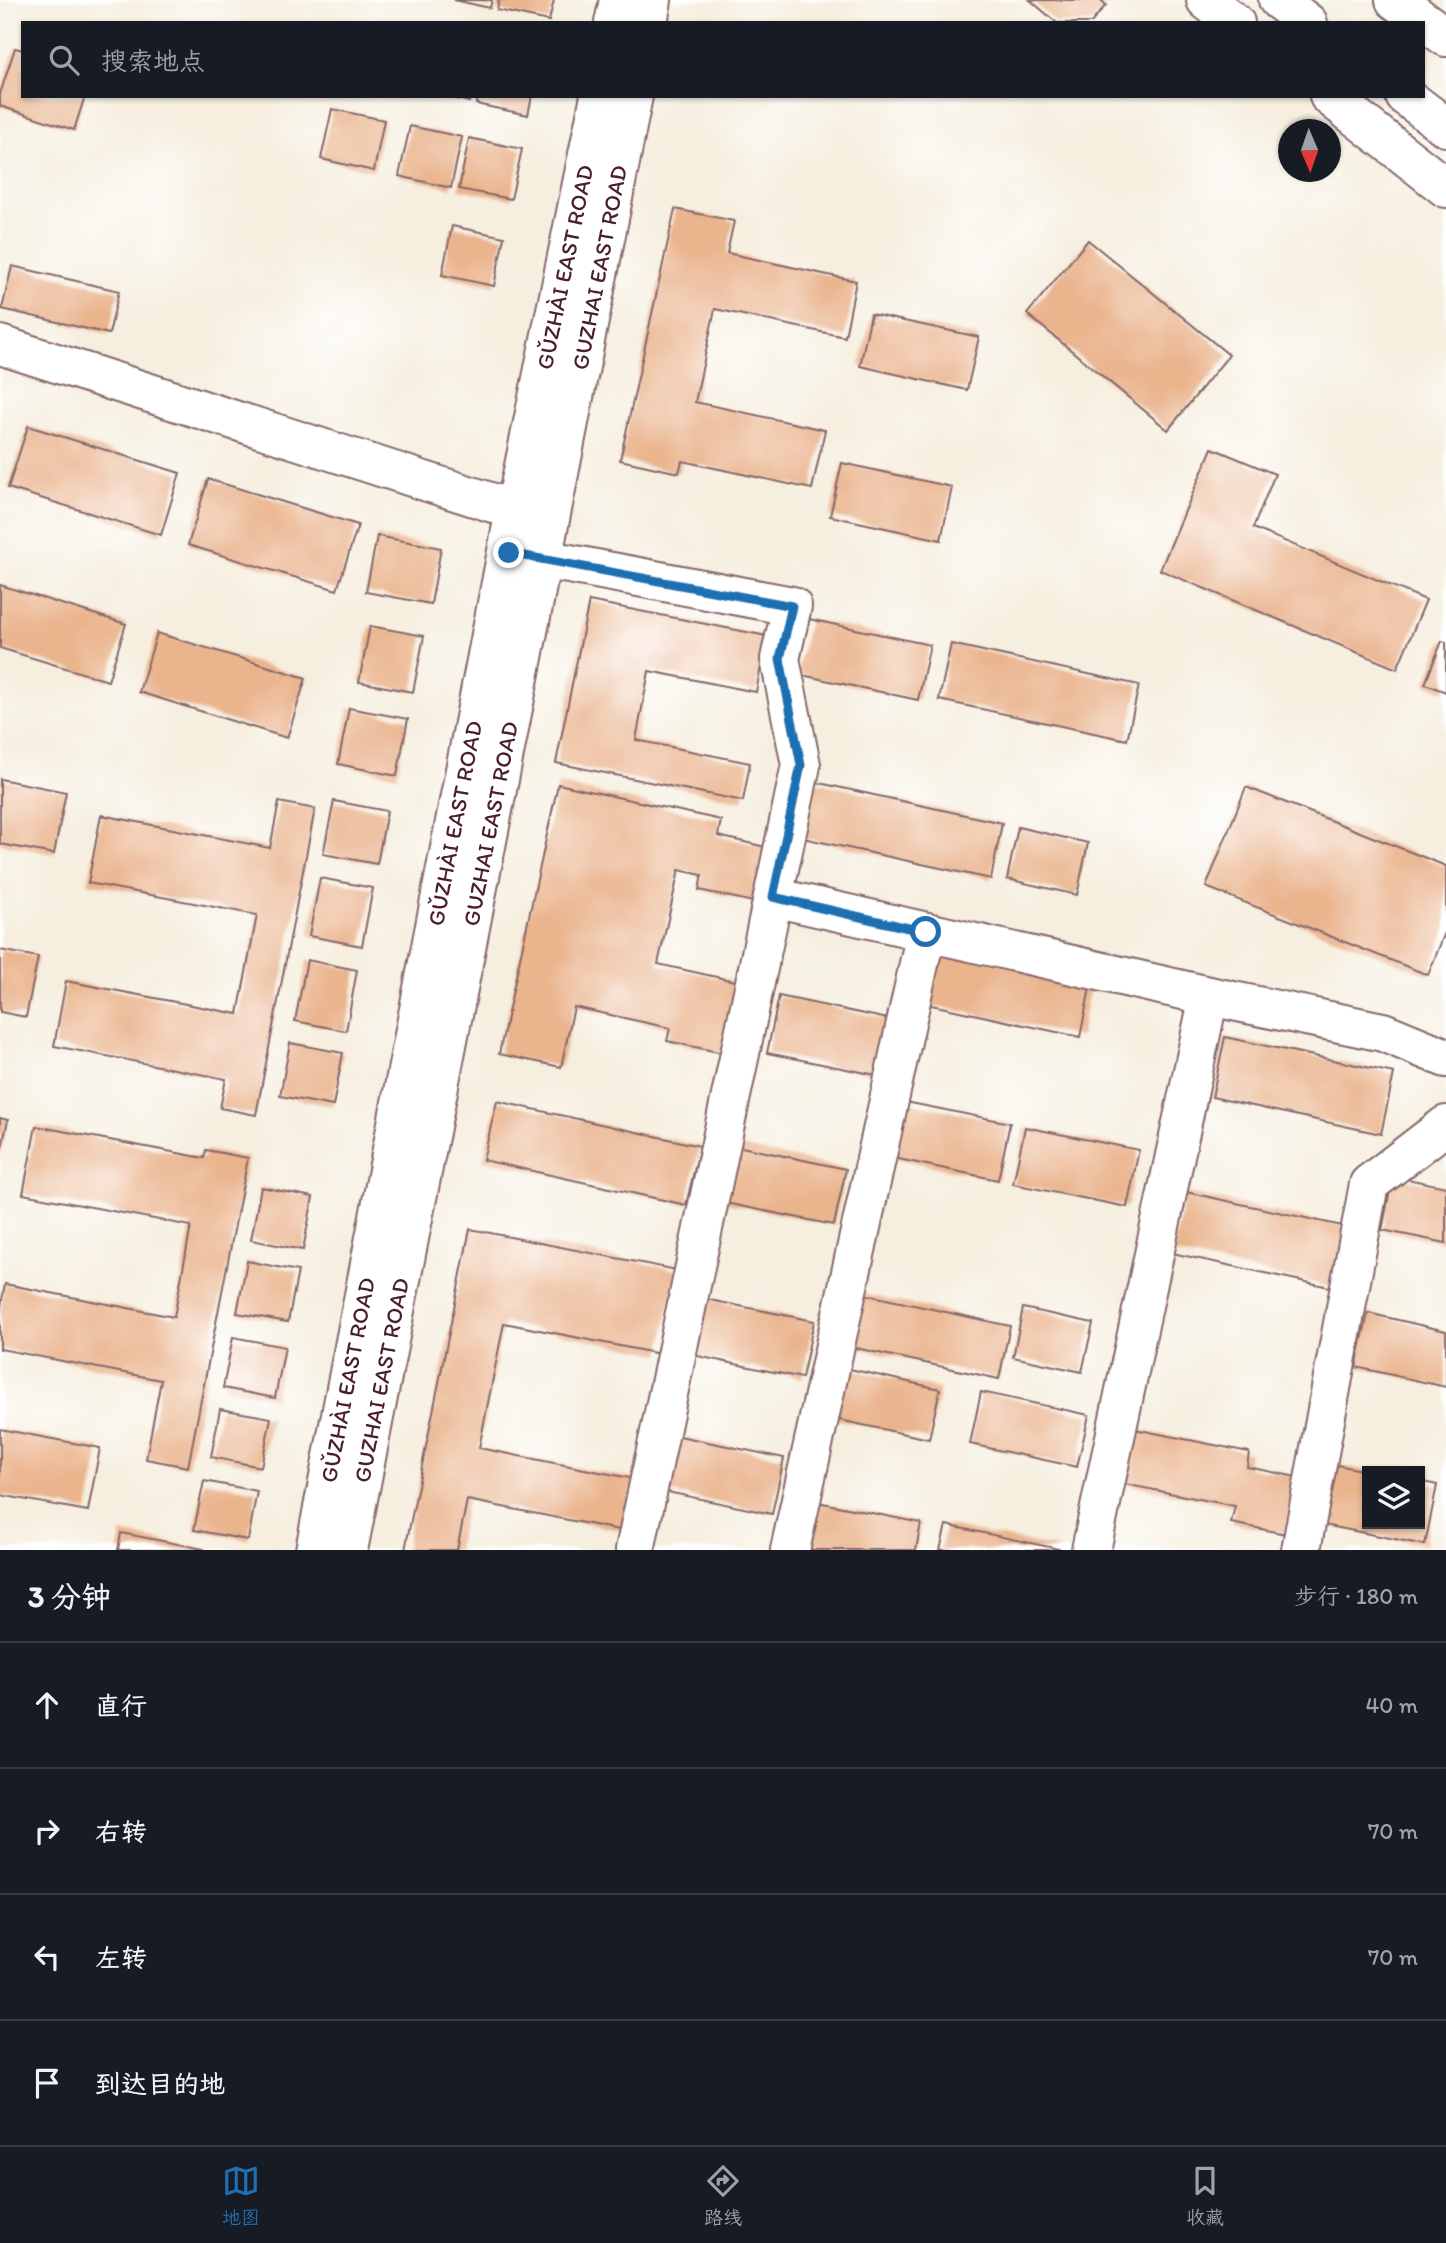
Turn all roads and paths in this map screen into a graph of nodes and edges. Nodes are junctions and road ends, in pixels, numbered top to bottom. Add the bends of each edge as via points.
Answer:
1 (619, 0) edge
2 (652, 0) edge
3 (1206, 0) edge
4 (1278, 0) edge
5 (1395, 0) edge
6 (614, 21) edge
7 (648, 21) edge
8 (1232, 21) edge
9 (1305, 21) edge
10 (1424, 21) edge
11 (1425, 22) edge
12 (1446, 37) edge
13 (600, 98) edge
14 (633, 98) edge
15 (1332, 98) edge
16 (1408, 98) edge
17 (1446, 127) edge
18 (1446, 188) edge
19 (0, 345) edge
20 (516, 510) junction
21 (525, 556) junction
22 (773, 897) junction
23 (926, 932) junction
24 (1209, 996) junction
25 (1446, 1058) edge
26 (1446, 1125) edge
27 (315, 1550) edge
28 (348, 1550) edge
29 (635, 1550) edge
30 (790, 1550) edge
31 (1091, 1550) edge
32 (1301, 1550) edge

1 - 6 street
2 - 7 street
3 - 8 street
4 - 9 street
5 - 10 street
11 - 12 street
13 - 20 street, GǓZHÀI EAST ROAD
14 - 21 street, GUZHAI EAST ROAD
15 - 18 street
16 - 17 street
19 - 20 street
20 - 21 street, GǓZHÀI EAST ROAD
21 - 22 street via 792,606 780,659 801,765
21 - 27 street, GǓZHÀI EAST ROAD
21 - 28 street, GUZHAI EAST ROAD
22 - 23 street
22 - 29 street
23 - 24 street
23 - 30 street
24 - 25 street via 1383,1032
24 - 31 street
26 - 32 street via 1369,1184

